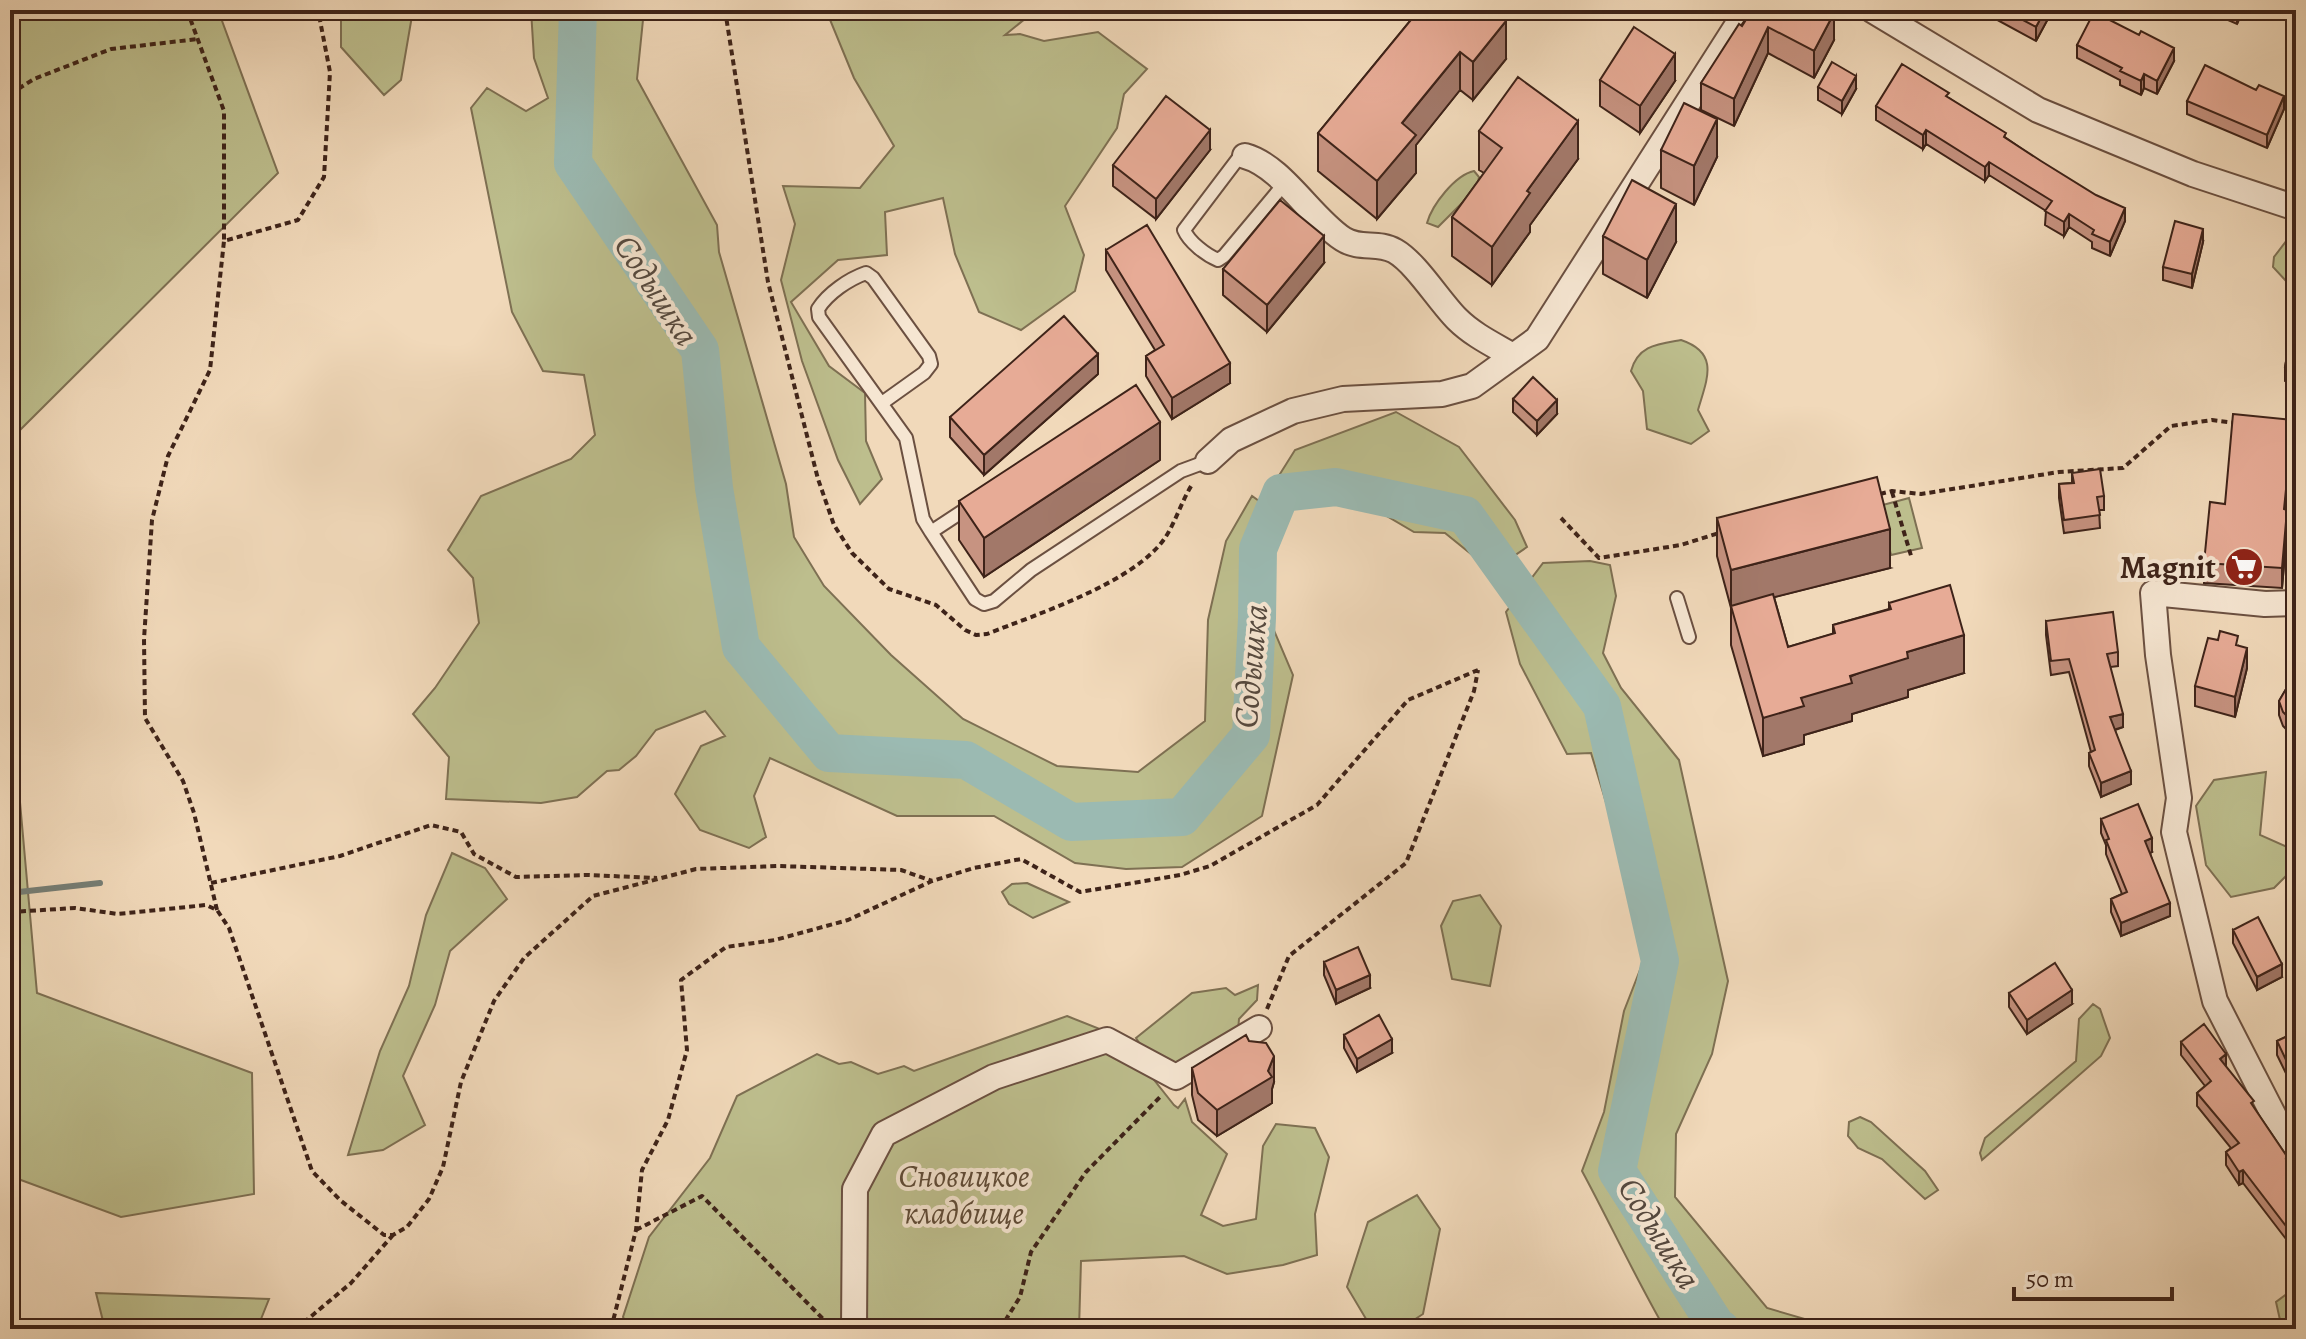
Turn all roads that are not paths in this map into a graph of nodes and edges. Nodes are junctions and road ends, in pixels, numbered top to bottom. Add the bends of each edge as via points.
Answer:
1 (1747, 10) edge
2 (1872, 10) edge
3 (1245, 156) joint
4 (1285, 183) junction
5 (2296, 208) edge
6 (1513, 356) junction
7 (882, 403) junction
8 (1208, 461) joint
9 (984, 497) edge
10 (931, 532) junction
11 (1677, 598) dead end
12 (2296, 603) edge
13 (1689, 637) dead end
14 (1259, 1028) road end
15 (2296, 1159) edge
16 (854, 1329) edge

1 - 6 street via 1537,339
2 - 5 street via 2038,110 2193,174
3 - 4 street
3 - 4 lane via 1184,230 1211,257 1224,256
4 - 6 street via 1342,238 1396,251 1458,320
6 - 8 street via 1472,386 1442,394 1343,399 1293,411 1231,440
7 - 7 lane via 818,309 823,300 866,273 931,364
7 - 10 lane via 906,438 923,519
8 - 10 lane via 1181,471 984,604 975,599
9 - 10 lane
11 - 13 lane
12 - 15 street via 2153,593 2179,798 2174,832 2207,974 2215,1001
14 - 16 street via 1176,1077 1107,1040 994,1077 884,1134 855,1189

